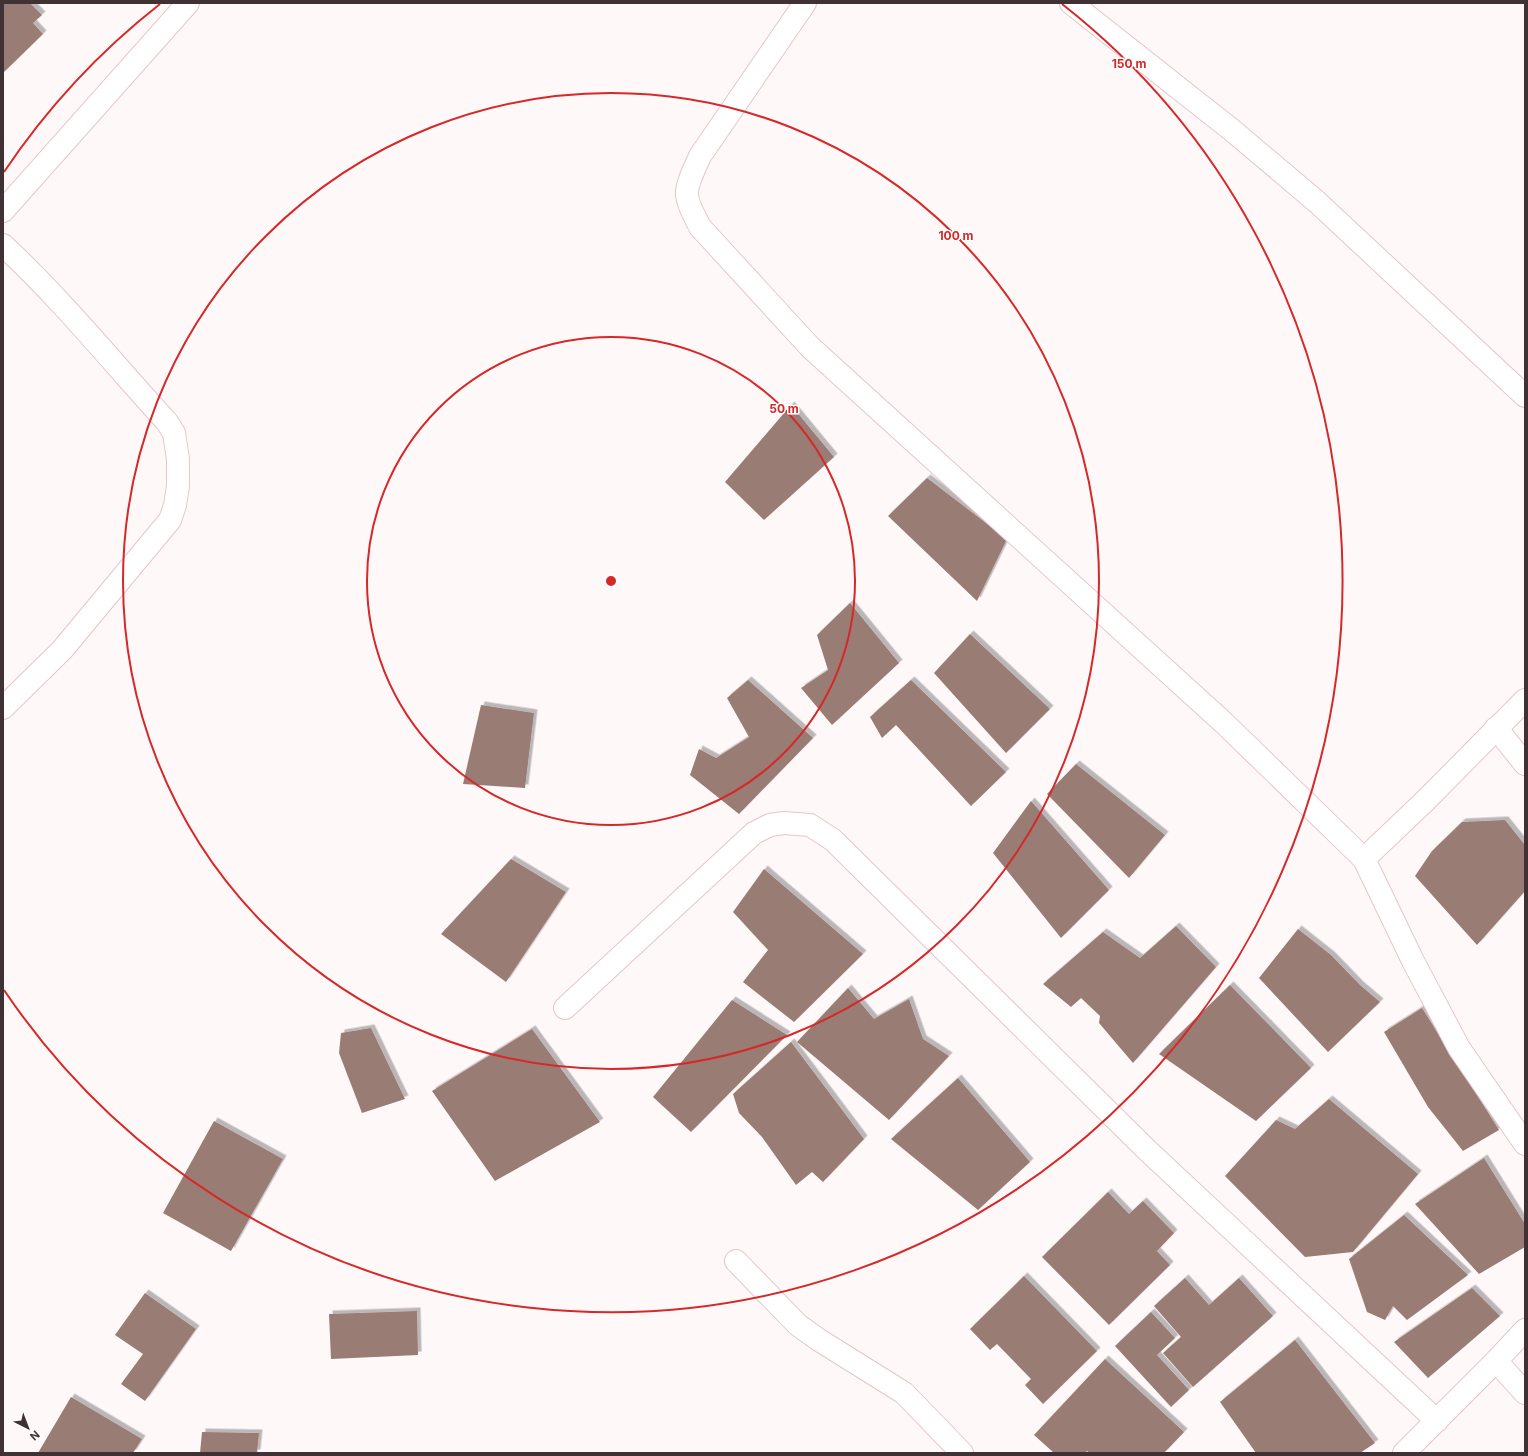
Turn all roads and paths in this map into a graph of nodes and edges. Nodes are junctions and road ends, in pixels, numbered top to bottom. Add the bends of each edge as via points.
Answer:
1 (188, 3) edge
2 (805, 3) edge
3 (1071, 3) edge
4 (3, 211) edge
5 (3, 245) edge
6 (1525, 396) edge
7 (1525, 700) edge
8 (3, 708) edge
9 (1496, 728) junction
10 (1525, 764) edge
11 (1364, 859) junction
12 (565, 1008) dead end
13 (1525, 1144) edge
14 (736, 1261) dead end
15 (1525, 1330) edge
16 (1496, 1361) junction
17 (1525, 1393) edge
18 (1437, 1421) junction
19 (962, 1453) edge
20 (1404, 1453) edge

1 - 4 street
2 - 11 street via 700,156 687,194 700,227 810,347 1218,718
3 - 6 street via 1318,202
5 - 8 street via 72,316 167,422 174,433 178,459 178,486 170,520 62,650
7 - 9 street
9 - 10 street
9 - 11 street
11 - 13 street via 1413,961 1459,1048
12 - 18 street via 754,833 770,825 784,823 810,825 833,840 1148,1151
14 - 19 street via 798,1325 904,1393
15 - 16 street
16 - 17 street
16 - 18 street
18 - 20 street

